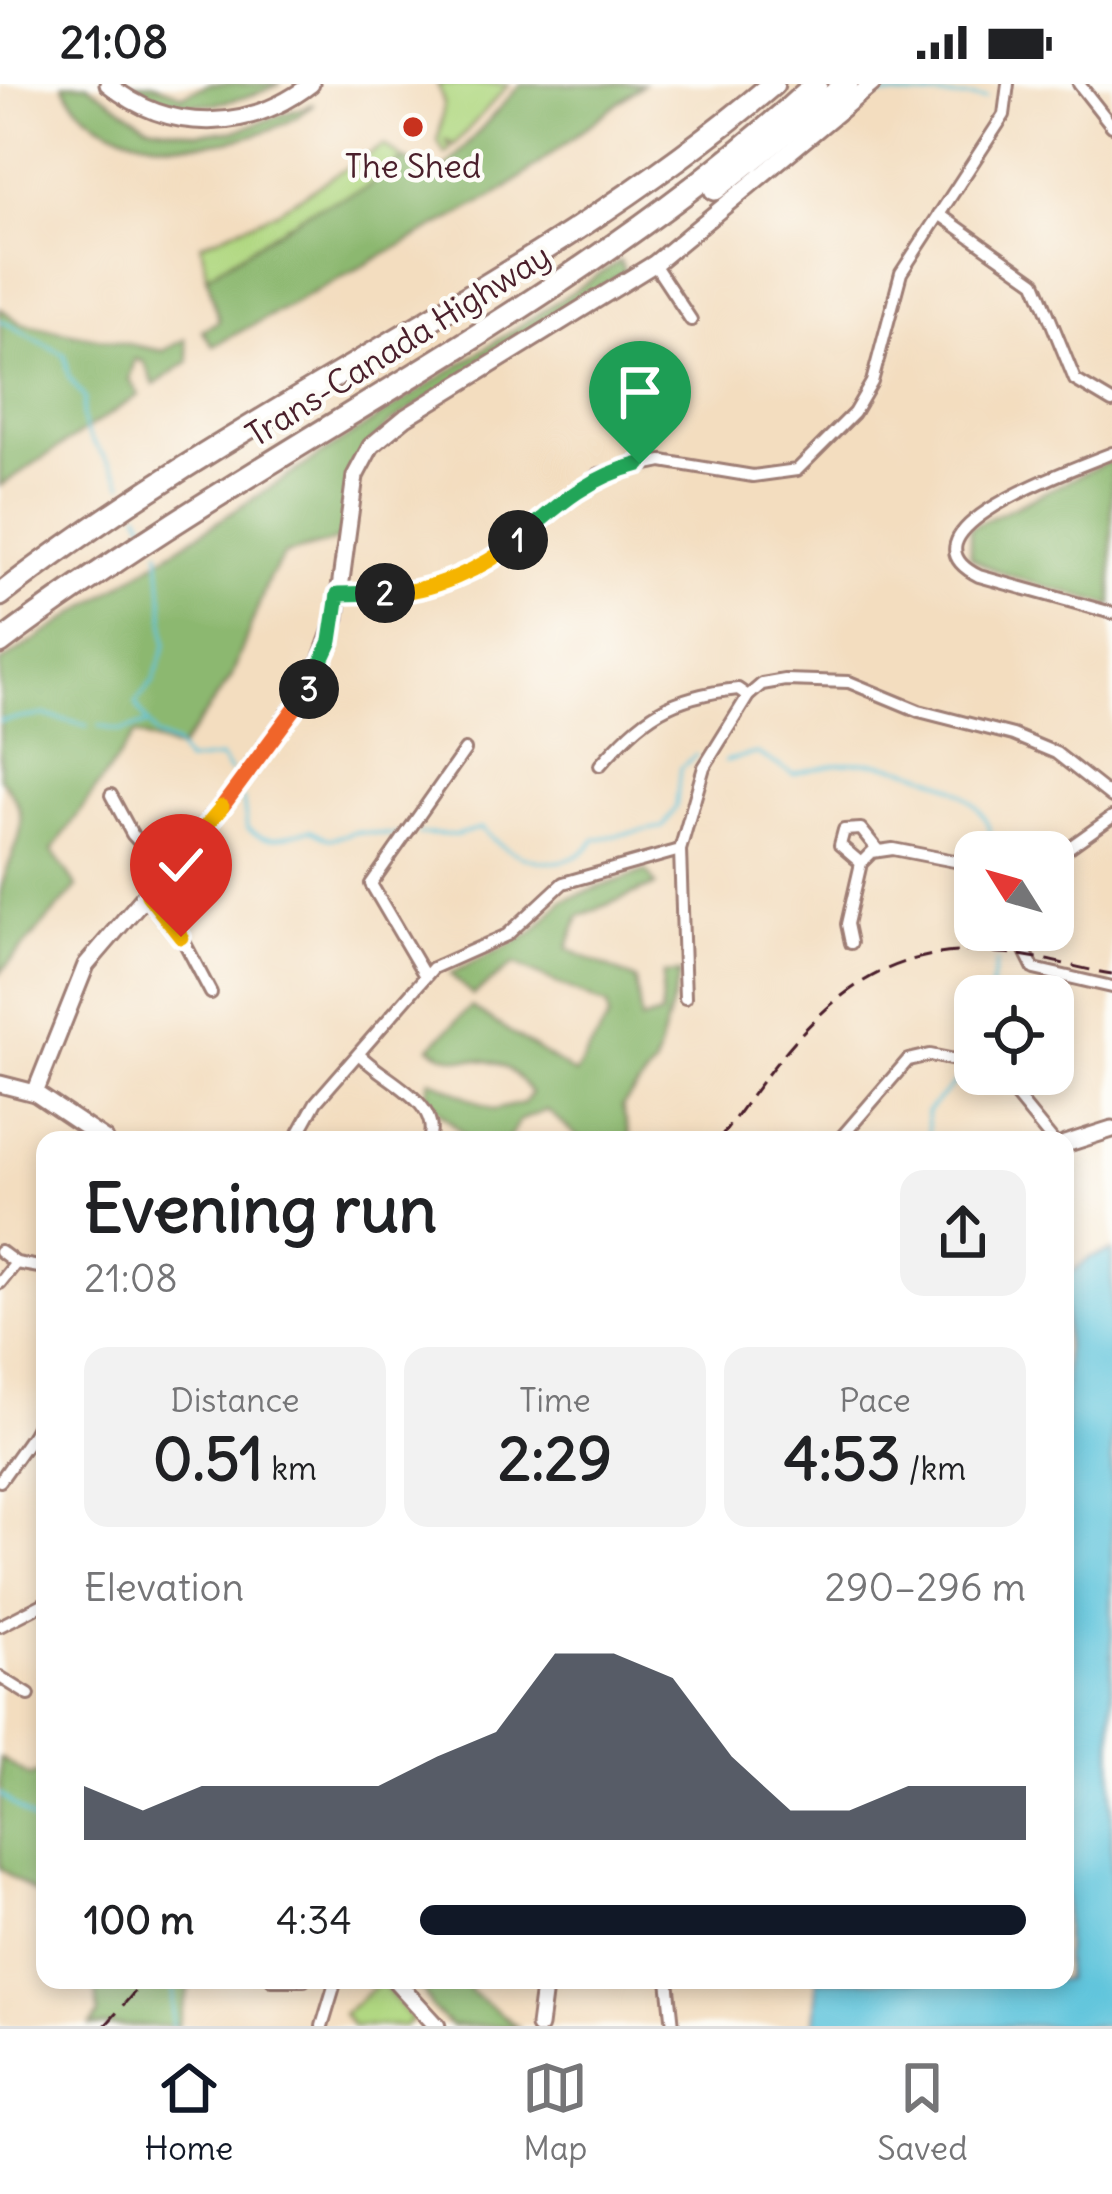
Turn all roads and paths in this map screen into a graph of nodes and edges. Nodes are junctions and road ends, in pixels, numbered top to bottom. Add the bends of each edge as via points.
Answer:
1 (108, 84) edge
2 (311, 84) edge
3 (758, 84) edge
4 (773, 84) edge
5 (816, 84) edge
6 (848, 84) edge
7 (872, 84) edge
8 (1008, 84) edge
9 (1079, 84) edge
10 (1112, 126) edge
11 (651, 179) junction
12 (939, 214) junction
13 (654, 264) junction
14 (576, 272) junction
15 (691, 320) dead end
16 (1112, 402) edge
17 (1112, 453) edge
18 (338, 594) junction
19 (0, 595) edge
20 (1112, 613) edge
21 (0, 644) edge
22 (748, 696) junction
23 (464, 751) dead end
24 (600, 765) dead end
25 (112, 795) dead end
26 (1112, 797) edge
27 (1112, 818) edge
28 (1074, 844) edge
29 (877, 849) junction
30 (680, 850) junction
31 (954, 862) edge
32 (861, 863) junction
33 (167, 872) junction
34 (148, 895) junction
35 (851, 943) dead end
36 (1025, 951) edge
37 (425, 976) junction
38 (1112, 987) edge
39 (211, 994) dead end
40 (686, 998) dead end
41 (358, 1054) junction
42 (954, 1060) edge
43 (0, 1084) edge
44 (35, 1093) junction
45 (1015, 1095) edge
46 (1112, 1129) edge
47 (92, 1131) edge
48 (300, 1131) edge
49 (430, 1131) edge
50 (847, 1131) edge
51 (1045, 1131) edge
52 (1074, 1141) edge
53 (0, 1251) edge
54 (16, 1263) junction
55 (36, 1266) edge
56 (0, 1283) edge
57 (36, 1429) edge
58 (32, 1436) junction
59 (36, 1438) edge
60 (0, 1481) edge
61 (36, 1608) edge
62 (0, 1626) edge
63 (0, 1677) edge
64 (29, 1695) dead end
65 (333, 1989) edge
66 (403, 1989) edge
67 (544, 1989) edge
68 (669, 1989) edge
69 (322, 2026) edge
70 (437, 2026) edge
71 (539, 2026) edge
72 (673, 2026) edge

1 - 2 street via 151,111 207,122 264,112
3 - 11 highway
4 - 11 highway, Trans-Canada Highway
5 - 14 highway, Trans-Canada Highway via 700,184
6 - 14 highway via 724,183
7 - 13 street
8 - 12 street via 1004,115
9 - 10 street
11 - 19 highway, Trans-Canada Highway via 194,459
12 - 16 street via 1035,282 1075,380
12 - 18 street via 901,273 872,382 854,413 797,470 753,476 662,461 599,474 512,545 458,576 409,593
13 - 15 street
13 - 18 street via 379,437 355,476
14 - 21 highway, Trans-Canada Highway via 156,536
17 - 20 street via 985,510 964,526 958,548 962,563 980,576
18 - 33 street via 314,682
22 - 24 street via 738,689 678,700 638,722
22 - 26 street via 785,680 848,682 1056,753
22 - 30 street via 704,767
23 - 37 street via 371,884
25 - 33 street via 132,834
27 - 28 street
29 - 31 street
29 - 32 street
29 - 32 street via 861,829 844,830 841,845
30 - 37 street via 563,883 507,935
30 - 40 street
32 - 35 street
33 - 34 street
34 - 39 street
34 - 44 street via 86,965
36 - 38 street via 1034,969
37 - 41 street
41 - 48 street
41 - 49 street via 423,1105
42 - 50 street via 908,1060
43 - 44 street
44 - 47 street
45 - 51 street
46 - 52 street
53 - 54 street
54 - 55 street
54 - 56 street
57 - 58 street
58 - 59 street
58 - 60 street
61 - 62 street
63 - 64 street
65 - 69 street
66 - 70 street
67 - 71 street
68 - 72 street

